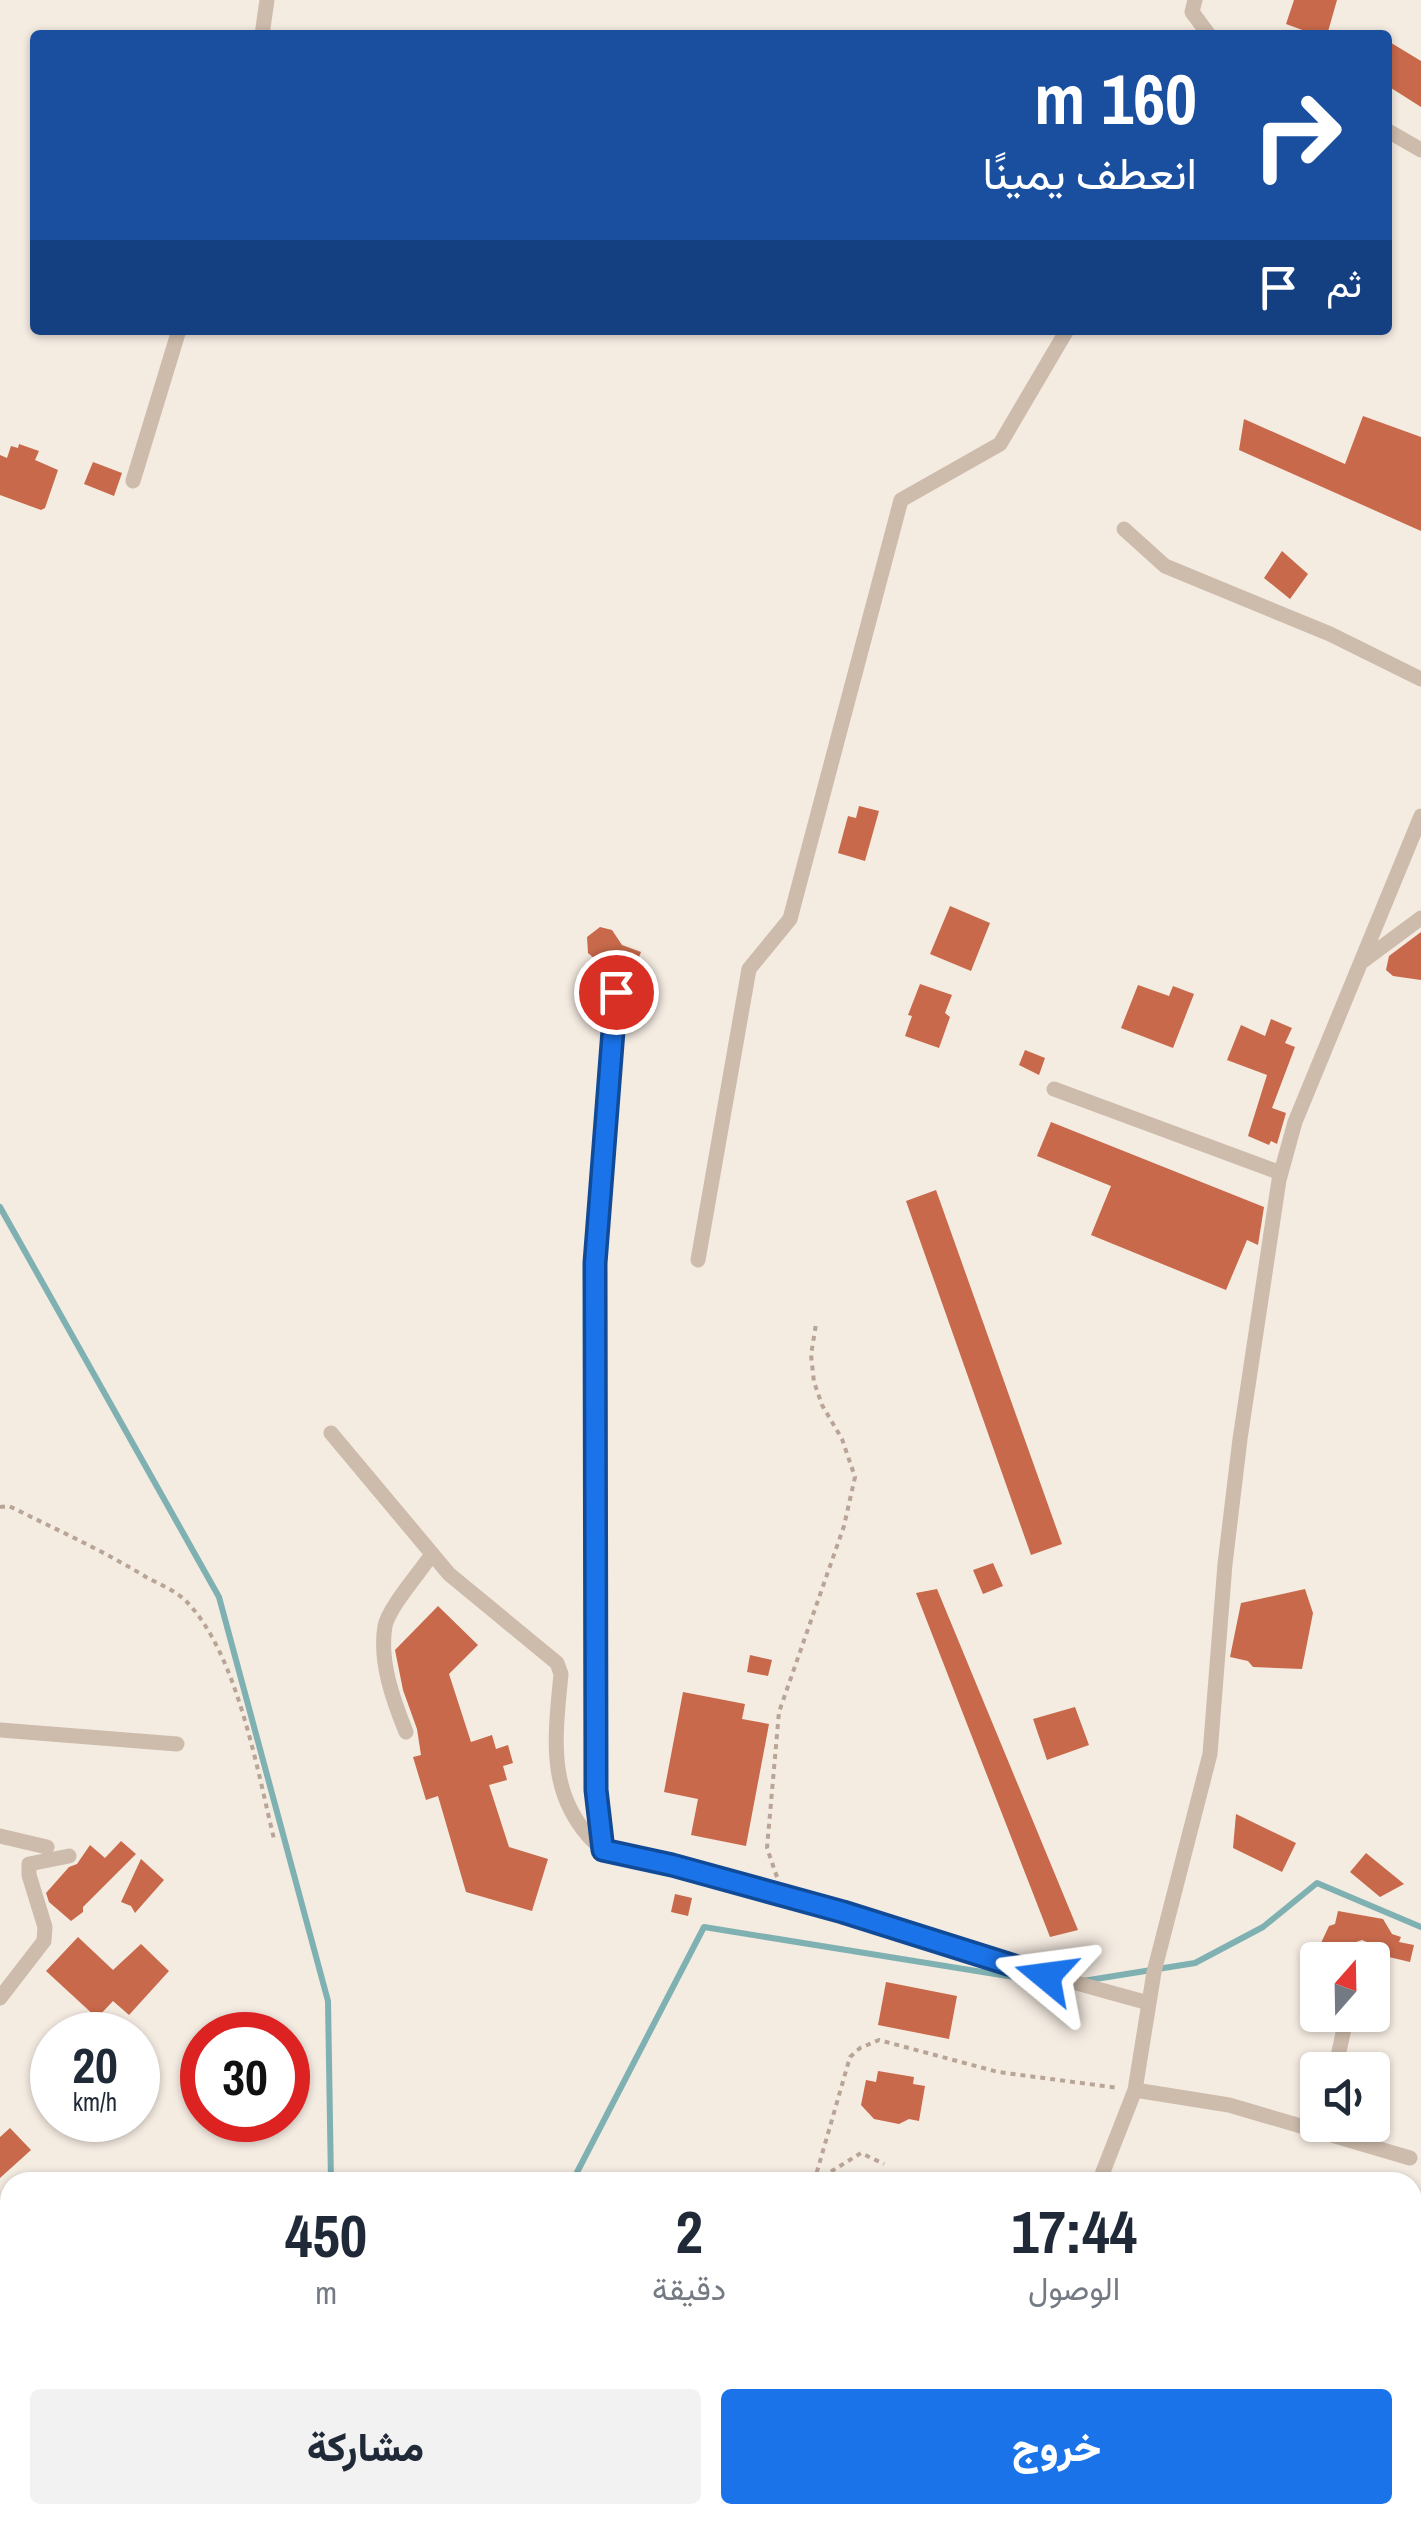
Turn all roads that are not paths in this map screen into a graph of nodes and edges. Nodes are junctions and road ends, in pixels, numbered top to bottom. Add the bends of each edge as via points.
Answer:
1 (267, 0) edge
2 (1196, 0) edge
3 (263, 30) edge
4 (1205, 30) edge
5 (1392, 133) edge
6 (1421, 150) edge
7 (177, 335) edge
8 (1063, 335) edge
9 (133, 480) dead end
10 (1124, 529) dead end
11 (1421, 679) edge
12 (1421, 816) edge
13 (1421, 918) edge
14 (1360, 963) junction
15 (616, 992) dead end
16 (1054, 1089) dead end
17 (1281, 1173) junction
18 (698, 1260) dead end
19 (331, 1434) dead end
20 (432, 1554) junction
21 (0, 1730) edge
22 (406, 1732) dead end
23 (177, 1744) dead end
24 (0, 1836) edge
25 (48, 1847) dead end
26 (603, 1850) junction
27 (69, 1856) dead end
28 (1150, 1996) junction
29 (0, 1998) edge
30 (1135, 2090) junction
31 (1300, 2122) edge
32 (1364, 2142) edge
33 (1410, 2158) dead end
34 (1103, 2172) edge

1 - 3 street
2 - 4 street via 1192,12
5 - 6 street
7 - 9 street
8 - 18 street via 1000,444 901,500 790,918 748,969
10 - 11 street via 1165,566
12 - 14 street
13 - 14 street
14 - 17 street
15 - 26 street via 595,1263 596,1790
16 - 17 street
17 - 28 street via 1238,1457 1210,1754
19 - 20 street
20 - 22 street via 385,1623 391,1696
20 - 26 street via 557,1663 555,1765 575,1814
21 - 23 street
24 - 25 street
26 - 28 street via 784,1896 1012,1967
27 - 29 street via 29,1864 44,1940
28 - 30 street
30 - 31 street
30 - 34 street
32 - 33 street

